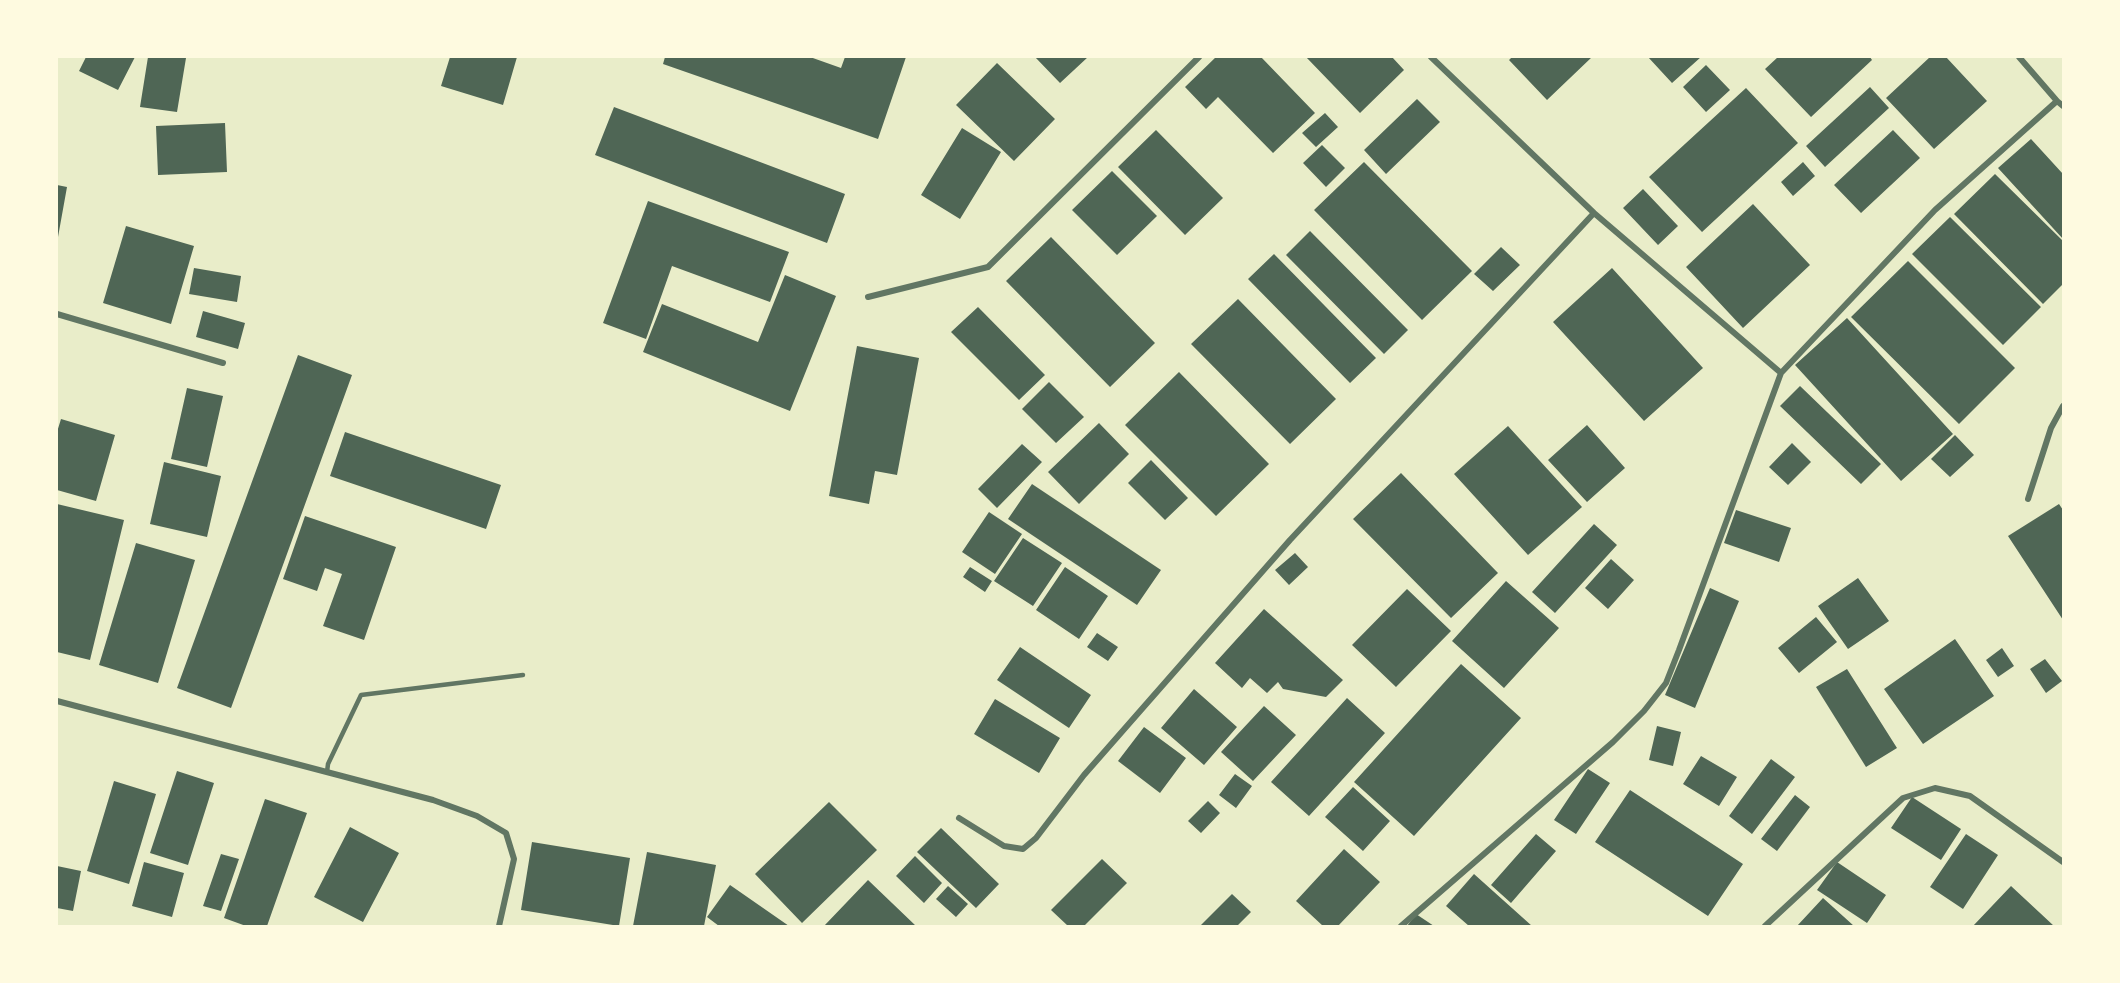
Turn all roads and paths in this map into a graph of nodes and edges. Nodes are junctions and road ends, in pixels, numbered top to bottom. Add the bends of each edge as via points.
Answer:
1 (1199, 57) edge
2 (1431, 57) edge
3 (2019, 57) edge
4 (2057, 101) junction
5 (2063, 106) edge
6 (1594, 213) junction
7 (868, 297) dead end
8 (57, 314) edge
9 (223, 363) dead end
10 (1781, 373) junction
11 (2063, 405) edge
12 (2028, 499) dead end
13 (523, 675) dead end
14 (57, 701) edge
15 (327, 772) junction
16 (959, 818) dead end
17 (2063, 862) edge
18 (499, 926) edge
19 (1401, 926) edge
20 (1765, 926) edge

1 - 7 street via 988,267
2 - 6 street
3 - 4 street
4 - 5 street
4 - 10 street via 1935,210
6 - 10 street
6 - 16 street via 1290,540 1084,775 1036,837 1023,849 1004,846
8 - 9 street
10 - 19 street via 1666,682 1613,742
11 - 12 street via 2051,428
13 - 15 lane via 361,695
14 - 15 street
15 - 18 street via 433,800 477,816 506,833 513,859
17 - 20 street via 1970,796 1935,788 1903,798

